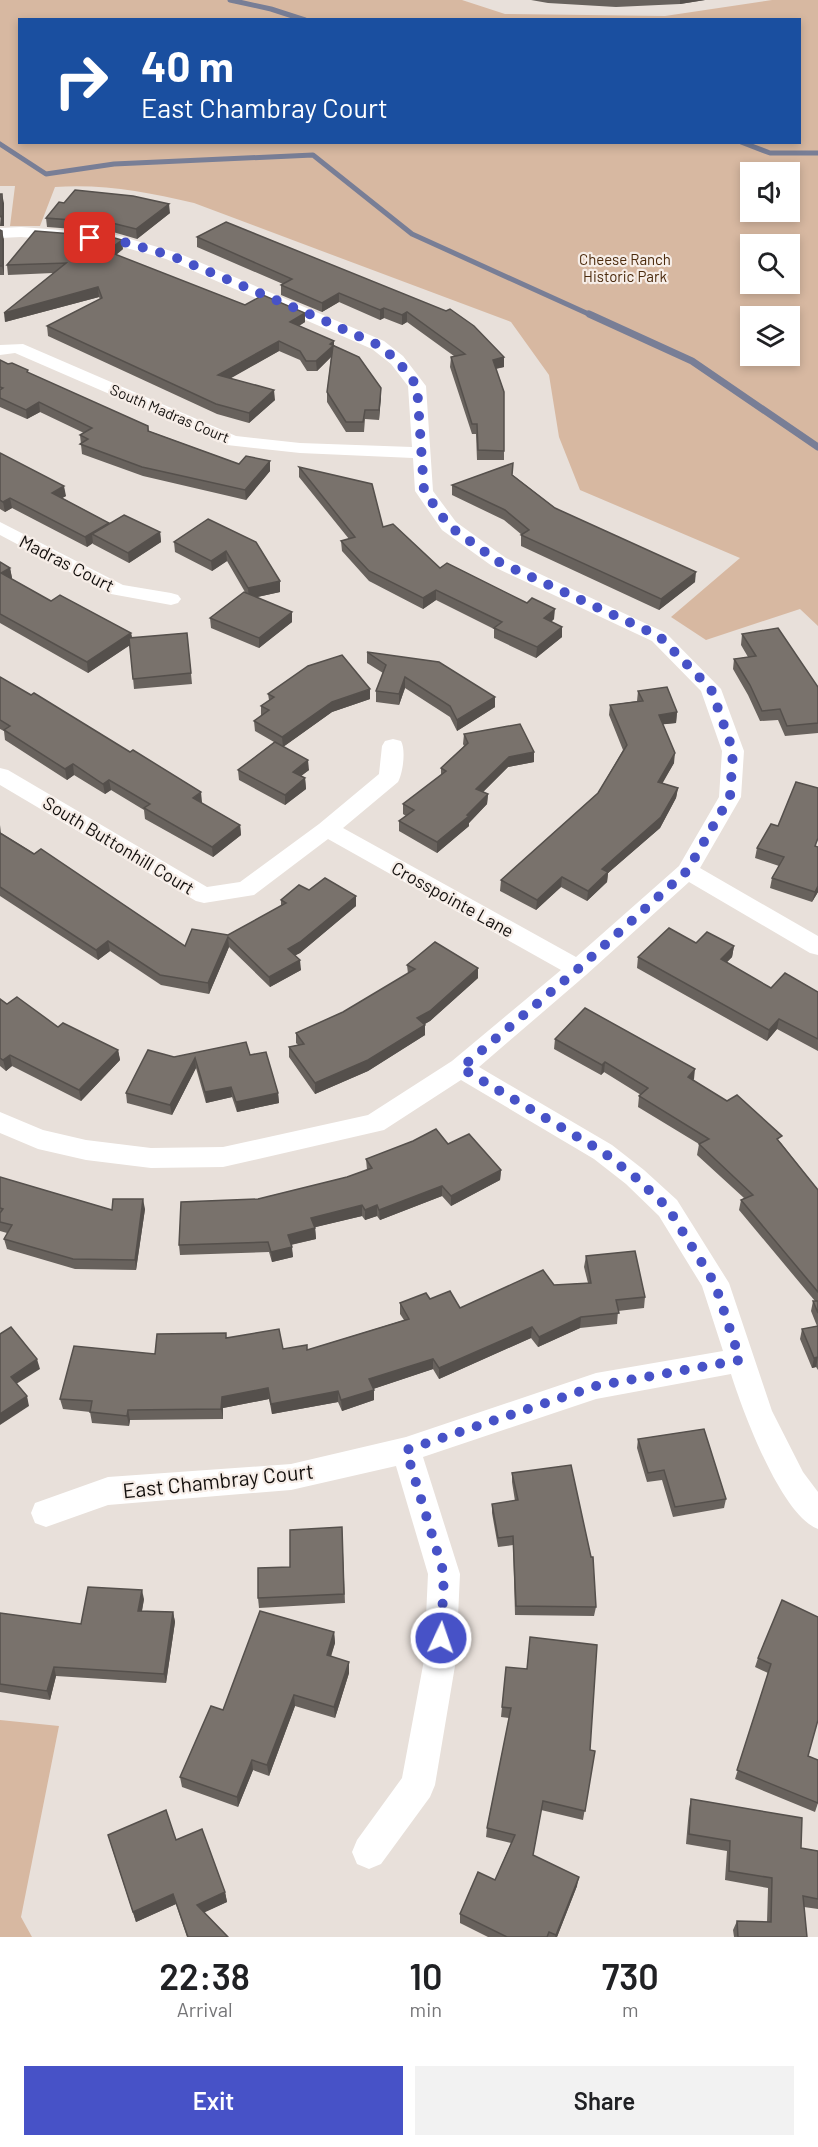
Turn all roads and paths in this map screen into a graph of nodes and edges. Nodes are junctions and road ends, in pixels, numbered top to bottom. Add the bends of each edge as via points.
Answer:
1 (0, 233) edge
2 (0, 350) edge
3 (420, 453) junction
4 (0, 528) edge
5 (171, 599) dead end
6 (393, 746) dead end
7 (0, 775) edge
8 (327, 829) junction
9 (687, 871) junction
10 (818, 946) edge
11 (578, 969) junction
12 (461, 1068) junction
13 (0, 1122) edge
14 (740, 1360) junction
15 (406, 1450) junction
16 (46, 1513) dead end
17 (818, 1515) edge
18 (369, 1852) dead end

1 - 3 street via 113,239 172,256 378,345 397,360 417,386
2 - 3 street, South Madras Court via 17,348 233,441
3 - 9 street via 424,491 449,526 499,562 659,636 711,689 733,751 730,797
4 - 5 street, Madras Court via 118,590
6 - 8 street, South Buttonhill Court via 390,777
7 - 8 street, South Buttonhill Court via 204,895 246,889
8 - 11 street, Crosspointe Lane
9 - 10 street
9 - 11 street
11 - 12 street
12 - 13 street via 375,1123 223,1157 152,1158 86,1150 38,1139
12 - 14 street via 603,1152 668,1208 715,1284
14 - 15 street, East Chambray Court via 596,1386
14 - 17 street via 758,1412 792,1482
15 - 16 street, East Chambray Court via 291,1477 108,1491
15 - 18 street via 444,1574 440,1660 418,1785

